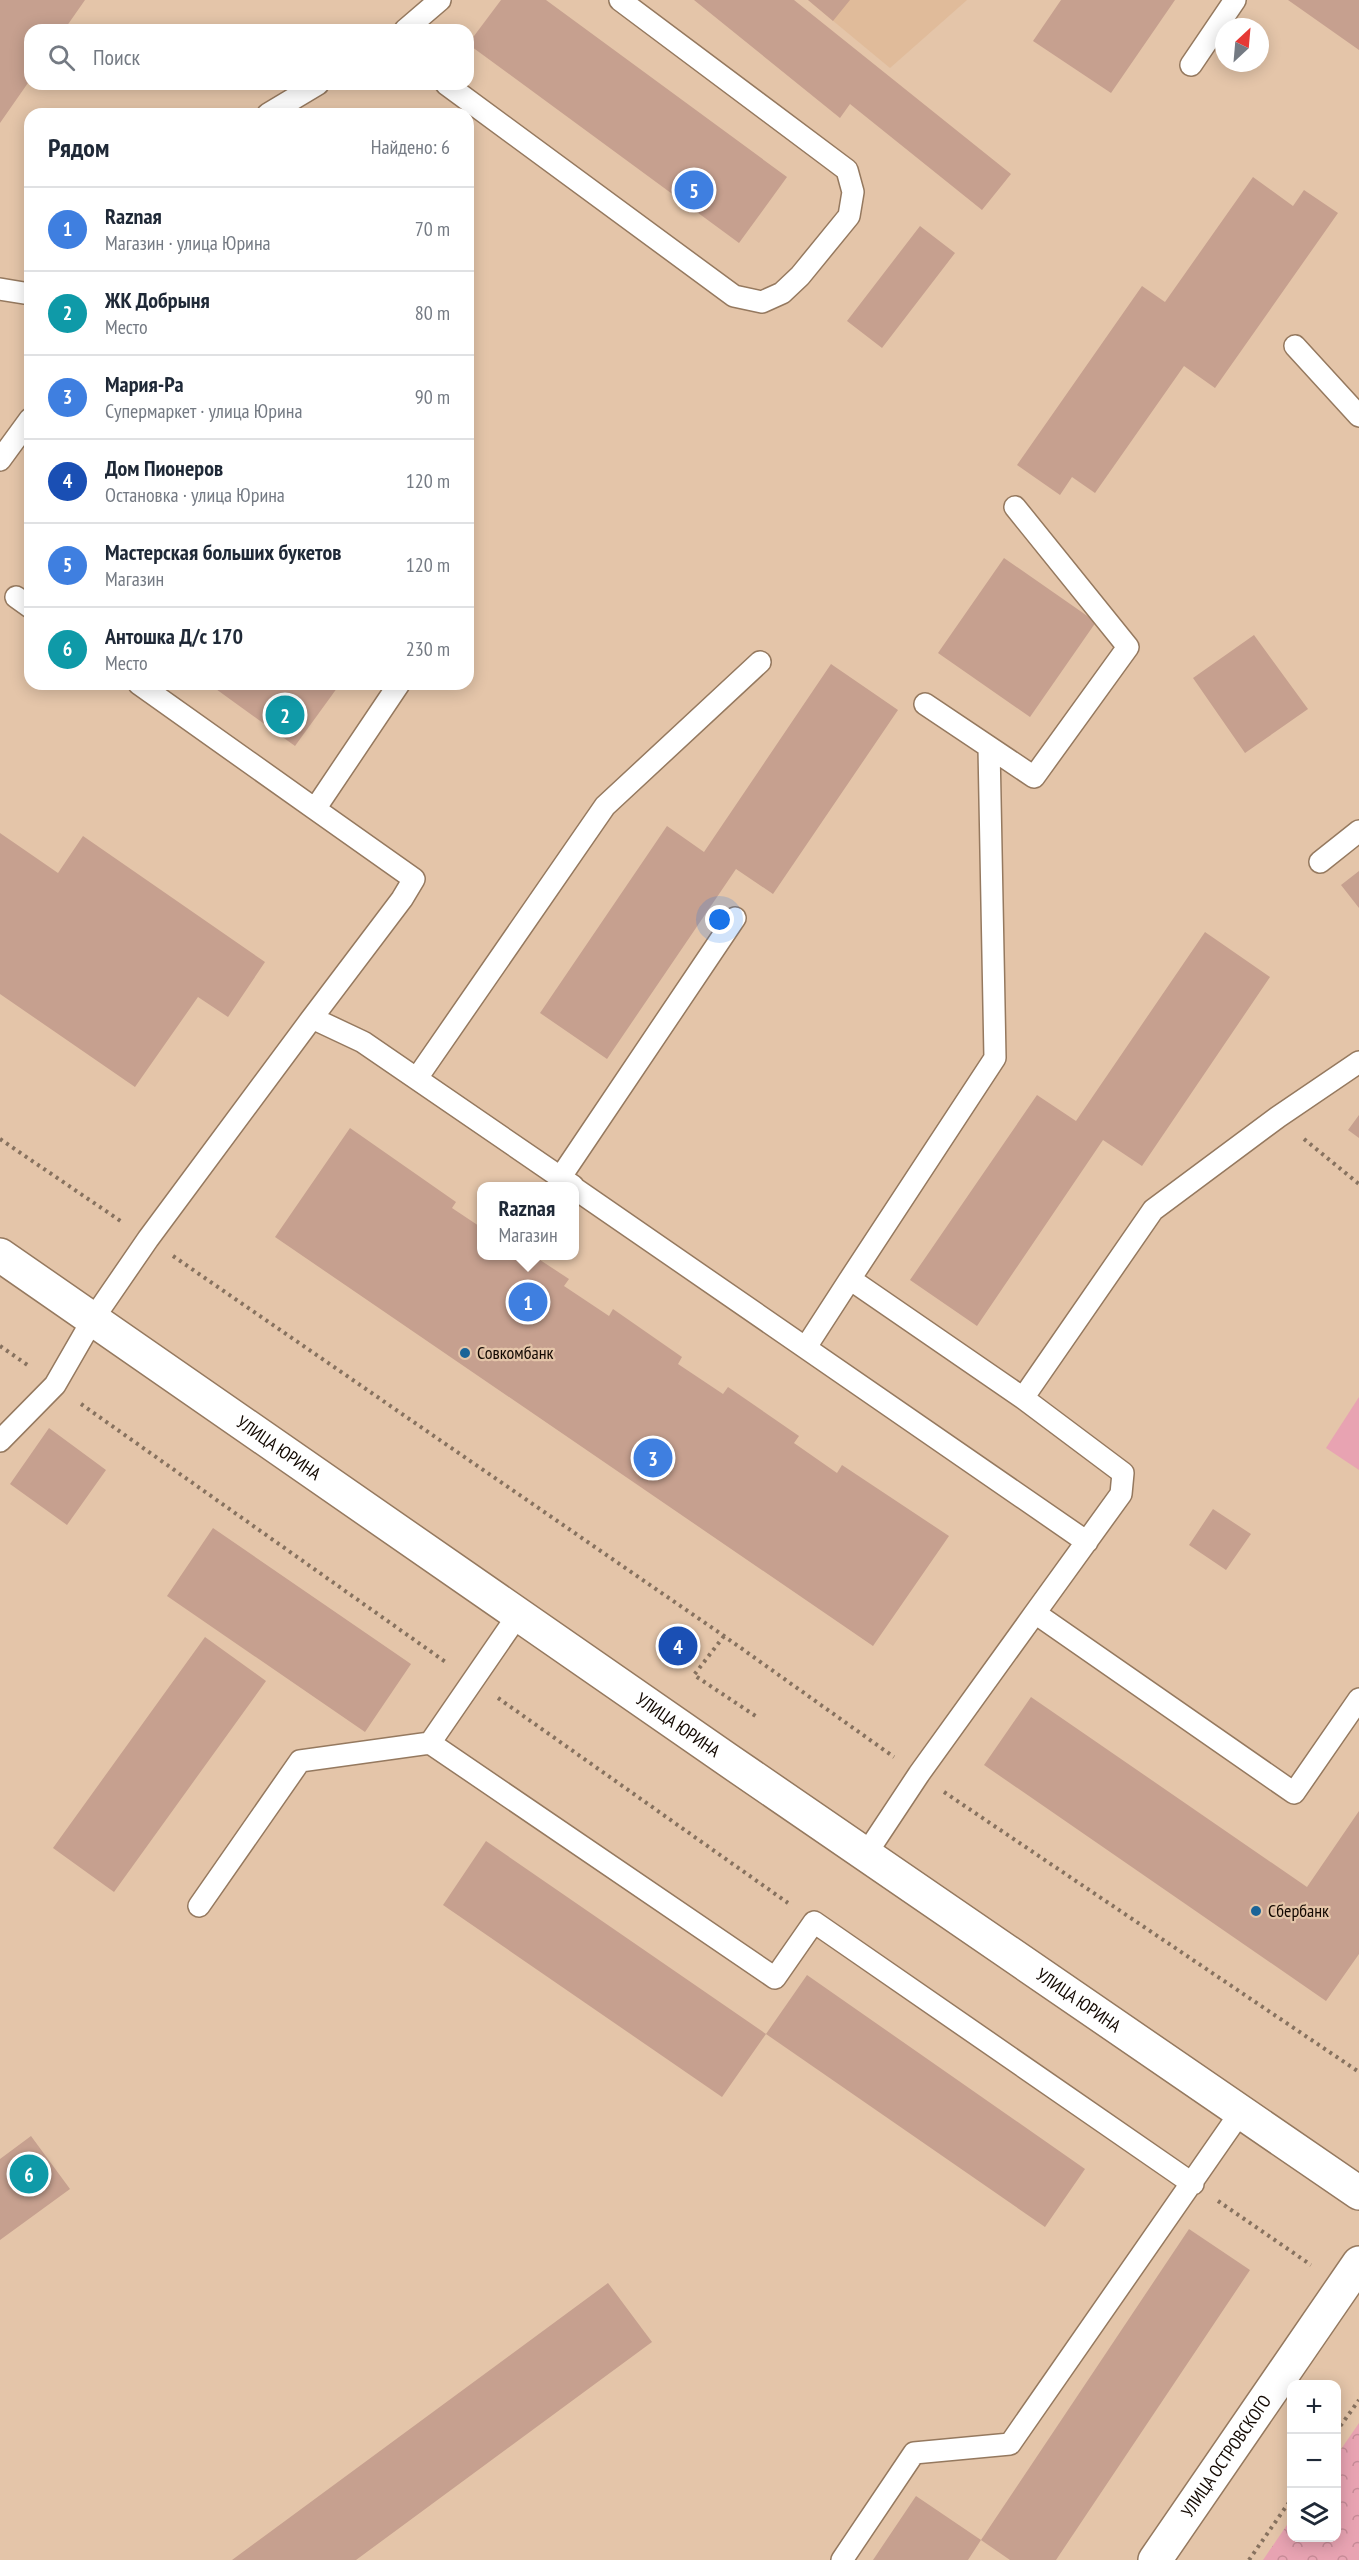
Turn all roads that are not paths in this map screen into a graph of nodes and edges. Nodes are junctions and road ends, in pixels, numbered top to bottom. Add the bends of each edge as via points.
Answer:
1 (440, 0) edge
2 (620, 0) edge
3 (1235, 0) edge
4 (412, 24) edge
5 (1191, 65) dead end
6 (308, 90) edge
7 (454, 90) edge
8 (278, 108) edge
9 (0, 289) edge
10 (24, 293) edge
11 (1295, 346) dead end
12 (1359, 416) edge
13 (24, 427) edge
14 (0, 460) edge
15 (1015, 507) dead end
16 (760, 662) dead end
17 (147, 690) edge
18 (395, 690) edge
19 (925, 704) dead end
20 (989, 747) junction
21 (315, 809) junction
22 (1359, 831) edge
23 (1320, 862) dead end
24 (735, 918) dead end
25 (312, 1018) junction
26 (1359, 1062) edge
27 (417, 1078) junction
28 (566, 1182) edge
29 (570, 1182) edge
30 (579, 1191) edge
31 (0, 1254) edge
32 (850, 1279) junction
33 (93, 1319) junction
34 (806, 1347) junction
35 (1023, 1398) junction
36 (0, 1441) edge
37 (1087, 1542) junction
38 (1035, 1613) junction
39 (518, 1615) junction
40 (1359, 1699) edge
41 (430, 1743) junction
42 (866, 1854) junction
43 (199, 1906) dead end
44 (1240, 2113) junction
45 (1193, 2184) junction
46 (1359, 2193) edge
47 (1359, 2263) edge
48 (842, 2560) edge
49 (1155, 2560) edge

1 - 4 lane
2 - 7 lane via 847,170 853,192 849,216 782,293 762,302 734,296
3 - 5 lane
6 - 8 lane
9 - 10 lane
11 - 12 lane
13 - 14 lane
15 - 20 lane via 1128,647 1034,777
16 - 27 lane via 605,806
17 - 21 lane
18 - 21 lane
19 - 20 lane
20 - 32 lane via 995,1058
21 - 25 lane via 414,879
22 - 23 lane
24 - 29 lane
25 - 27 lane via 363,1042
25 - 33 lane
26 - 35 lane via 1153,1210
27 - 28 lane
30 - 34 lane
31 - 33 main road, УЛИЦА ЮРИНА
32 - 34 lane
32 - 35 lane
33 - 36 lane via 55,1385
33 - 39 main road, УЛИЦА ЮРИНА
34 - 37 lane
35 - 37 lane via 1123,1473 1121,1494
37 - 38 lane
38 - 40 lane via 1294,1793
38 - 42 lane
39 - 41 lane
39 - 42 main road, УЛИЦА ЮРИНА
41 - 43 lane via 300,1761
41 - 45 lane via 775,1978 814,1922
42 - 44 main road, УЛИЦА ЮРИНА
44 - 45 lane
44 - 46 main road, УЛИЦА ЮРИНА
45 - 48 lane via 1010,2444 914,2453
47 - 49 main road, УЛИЦА ОСТРОВСКОГО

